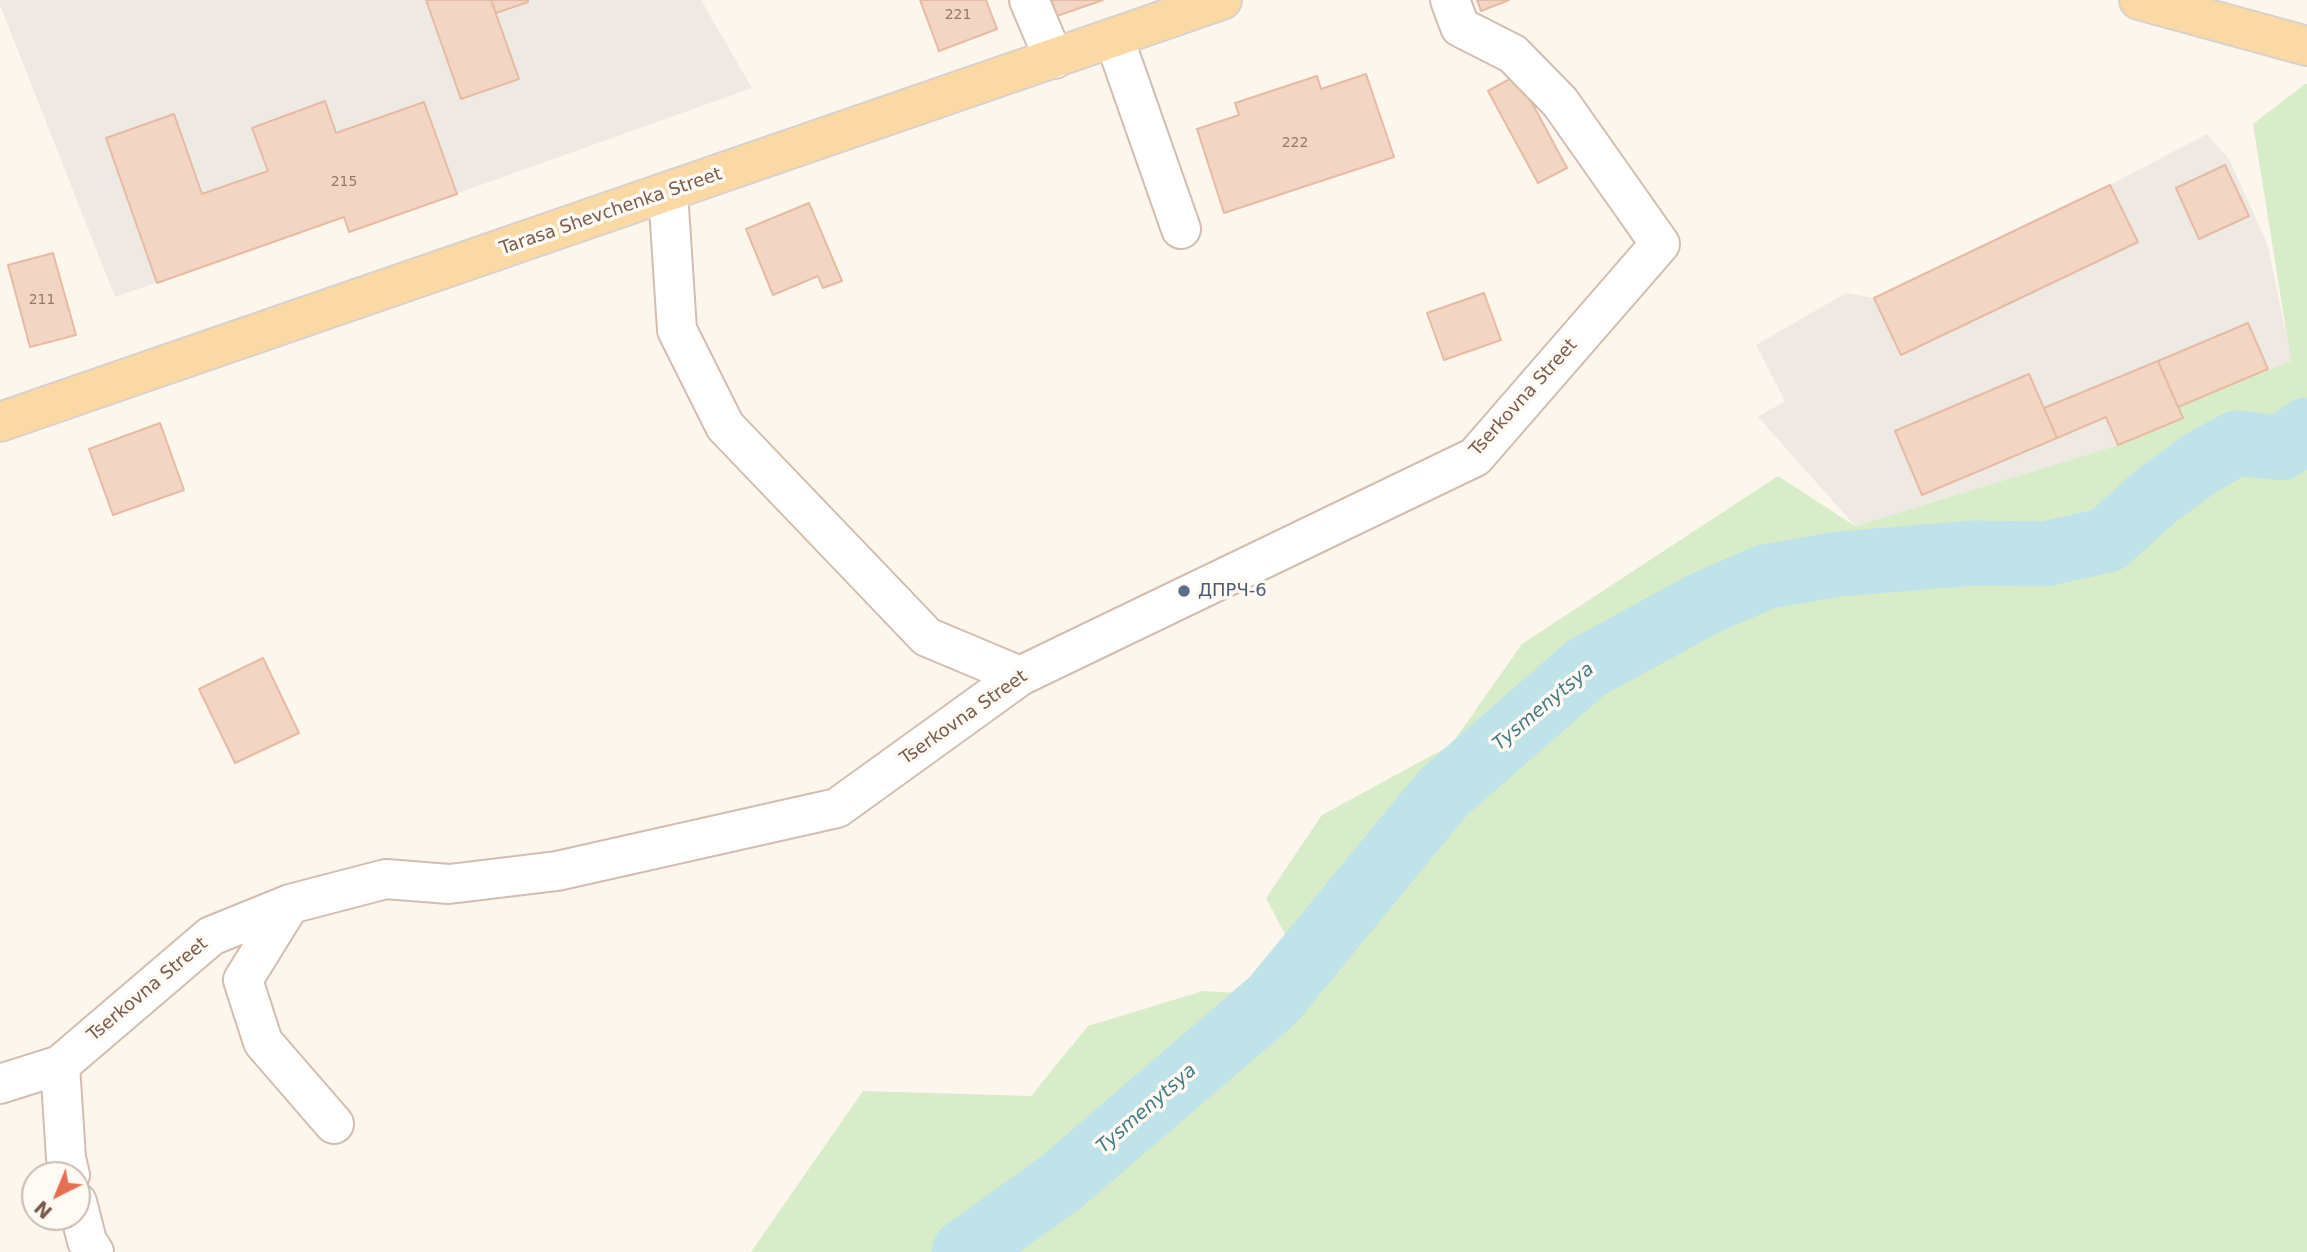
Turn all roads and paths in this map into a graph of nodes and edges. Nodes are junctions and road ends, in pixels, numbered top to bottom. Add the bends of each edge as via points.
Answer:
1 (1029, 0) edge
2 (1222, 0) edge
3 (1450, 0) edge
4 (2138, 0) edge
5 (1114, 38) junction
6 (2299, 44) edge
7 (1054, 59) junction
8 (668, 192) junction
9 (1181, 229) dead end
10 (0, 422) edge
11 (1020, 677) junction
12 (290, 904) junction
13 (60, 1065) junction
14 (0, 1084) edge
15 (334, 1124) dead end
16 (66, 1161) edge
17 (84, 1231) edge
18 (94, 1252) edge

1 - 7 lane
2 - 5 main road, Tarasa Shevchenka Street
3 - 11 lane, Tserkovna Street via 1460,27 1513,54 1560,102 1660,244 1475,457
4 - 6 main road
5 - 7 main road, Tarasa Shevchenka Street
5 - 9 lane
7 - 8 main road, Tarasa Shevchenka Street
8 - 10 main road, Tarasa Shevchenka Street
8 - 11 lane via 677,330 725,426 927,637
11 - 12 lane, Tserkovna Street via 837,808 557,872 449,884 386,879
12 - 13 lane, Tserkovna Street via 211,936
12 - 15 lane via 243,980 263,1042
13 - 14 lane, Tserkovna Street
13 - 16 lane
17 - 18 lane

